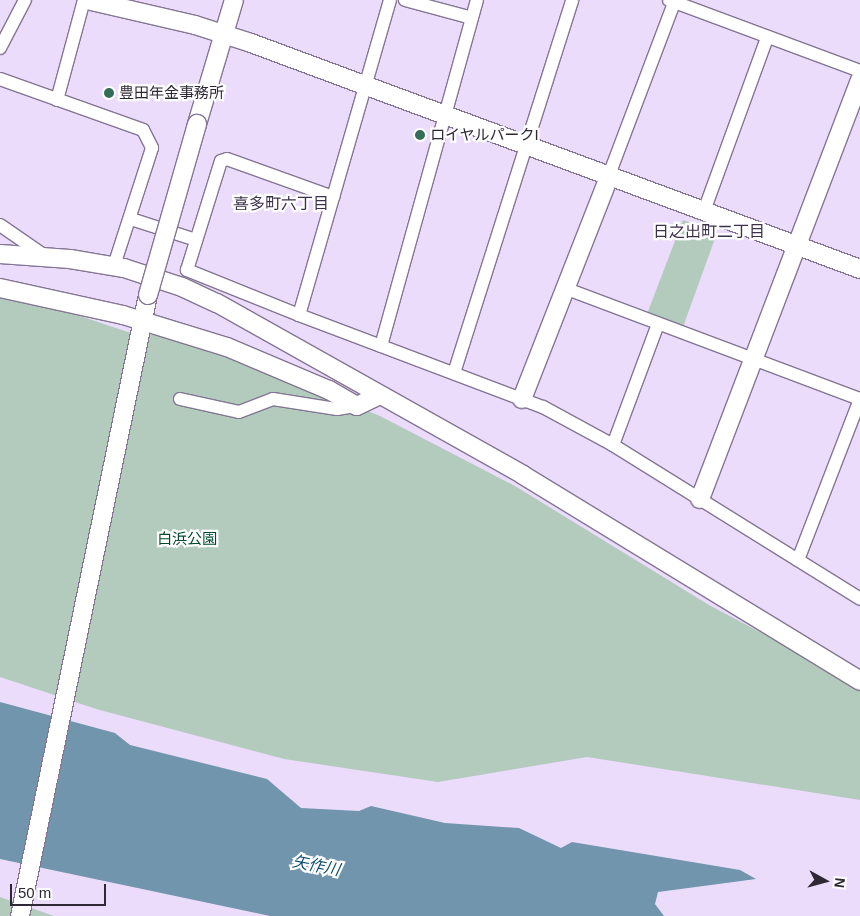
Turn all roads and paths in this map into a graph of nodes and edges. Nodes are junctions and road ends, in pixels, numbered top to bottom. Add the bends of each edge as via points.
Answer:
1 (25, 0) edge
2 (85, 0) edge
3 (234, 0) edge
4 (390, 0) edge
5 (405, 0) edge
6 (477, 0) edge
7 (572, 0) edge
8 (672, 1) edge
9 (472, 18) junction
10 (223, 34) junction
11 (767, 38) junction
12 (0, 48) edge
13 (860, 71) edge
14 (860, 79) edge
15 (0, 80) edge
16 (364, 85) junction
17 (57, 100) junction
18 (445, 115) junction
19 (525, 145) junction
20 (607, 180) junction
21 (332, 197) junction
22 (704, 211) junction
23 (131, 219) junction
24 (0, 225) edge
25 (196, 240) junction
26 (796, 246) junction
27 (0, 254) edge
28 (45, 256) junction
29 (114, 266) junction
30 (860, 269) edge
31 (0, 288) edge
32 (567, 289) junction
33 (299, 315) junction
34 (143, 321) junction
35 (658, 324) junction
36 (381, 346) junction
37 (753, 360) junction
38 (454, 373) junction
39 (380, 395) junction
40 (180, 399) dead end
41 (522, 399) junction
42 (860, 399) edge
43 (357, 406) junction
44 (613, 445) junction
45 (700, 499) junction
46 (798, 560) junction
47 (860, 599) edge
48 (860, 681) edge
49 (20, 916) edge

1 - 12 street
2 - 10 street
2 - 17 street
3 - 10 street
4 - 16 street
5 - 9 street
6 - 9 street
7 - 19 street
8 - 11 street
8 - 20 street
9 - 18 street
10 - 16 street
10 - 34 street, bridge
11 - 13 street
11 - 22 street
14 - 26 street
15 - 17 street
16 - 18 street
16 - 21 street
17 - 23 street via 143,130 152,148
18 - 19 street
18 - 36 street
19 - 20 street
19 - 38 street
20 - 22 street via 657,193
20 - 32 street
21 - 25 street via 227,159 221,161
21 - 33 street
22 - 26 street
23 - 25 street
23 - 29 street
24 - 28 street
25 - 33 street via 186,270
26 - 30 street
26 - 37 street
27 - 28 street
28 - 29 street
29 - 39 street via 182,287 217,303
31 - 34 street via 62,299
32 - 35 street
32 - 41 street
33 - 36 street
34 - 43 street via 227,347 329,390
34 - 49 street
35 - 37 street
35 - 44 street
36 - 38 street
37 - 42 street
37 - 45 street
38 - 41 street
39 - 43 street
39 - 48 street via 515,470
40 - 43 street via 239,412 273,399 336,409
41 - 44 street
42 - 46 street
44 - 45 street
45 - 46 street
46 - 47 street

